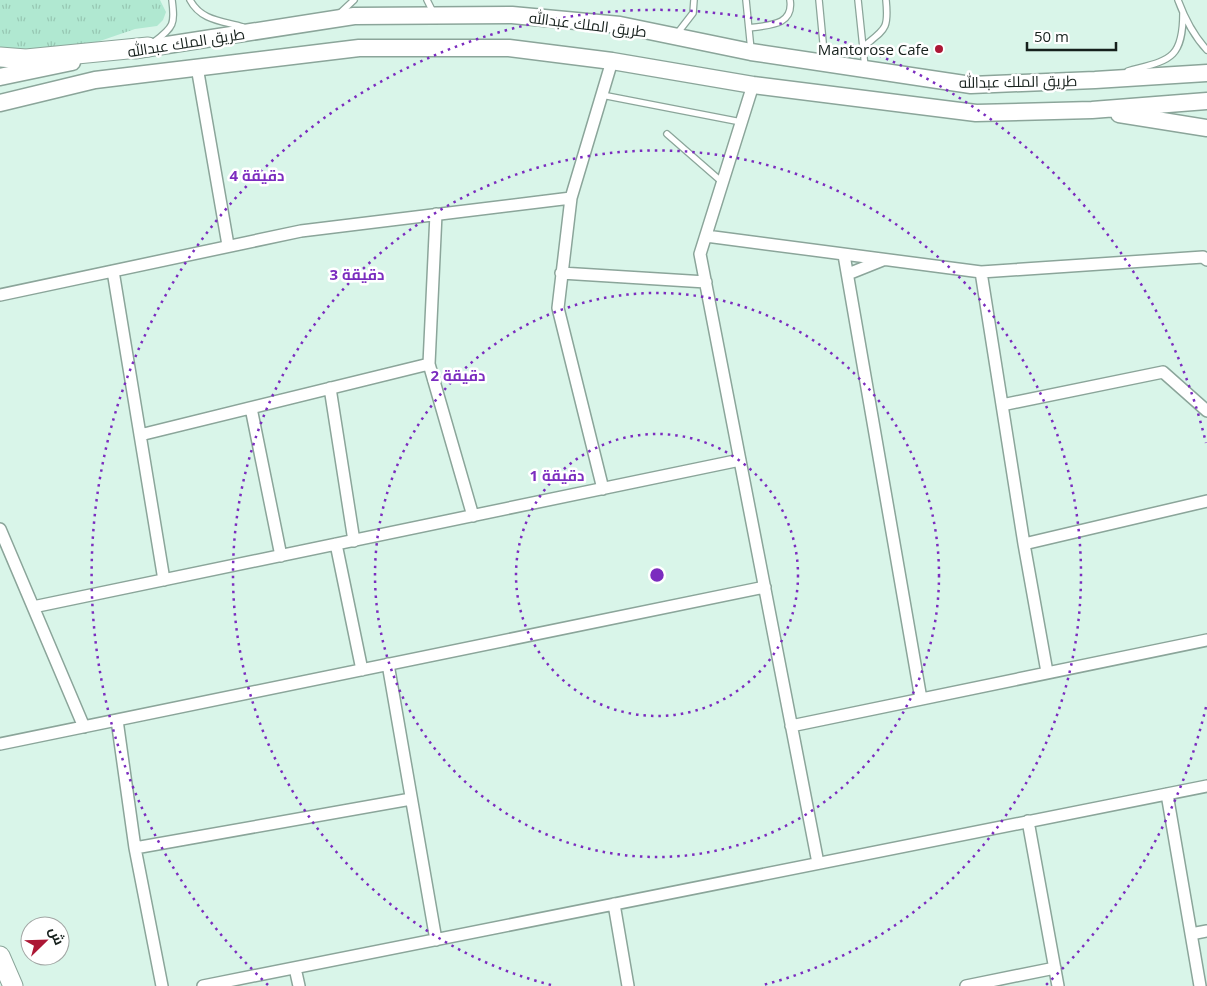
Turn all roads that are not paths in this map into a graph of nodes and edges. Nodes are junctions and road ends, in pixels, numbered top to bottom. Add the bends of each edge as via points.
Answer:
1 (172, 0) edge
2 (190, 0) edge
3 (354, 0) edge
4 (427, 0) edge
5 (694, 0) edge
6 (746, 0) edge
7 (790, 0) edge
8 (819, 0) edge
9 (858, 0) edge
10 (886, 0) edge
11 (1178, 0) edge
12 (1183, 13) junction
13 (435, 16) junction
14 (335, 18) junction
15 (749, 28) junction
16 (255, 31) junction
17 (675, 36) junction
18 (863, 47) junction
19 (148, 48) junction
20 (1207, 50) edge
21 (751, 52) junction
22 (0, 58) edge
23 (612, 60) junction
24 (825, 63) junction
25 (198, 67) junction
26 (866, 69) junction
27 (1207, 73) edge
28 (0, 77) edge
29 (1095, 80) junction
30 (753, 85) junction
31 (602, 95) junction
32 (1207, 101) edge
33 (0, 103) edge
34 (1092, 110) junction
35 (741, 122) junction
36 (1207, 128) edge
37 (667, 134) dead end
38 (722, 182) junction
39 (571, 198) junction
40 (436, 214) junction
41 (706, 236) junction
42 (228, 245) junction
43 (844, 255) junction
44 (883, 260) junction
45 (1207, 260) edge
46 (112, 271) junction
47 (981, 272) junction
48 (562, 273) junction
49 (848, 274) junction
50 (706, 282) junction
51 (0, 295) edge
52 (429, 364) junction
53 (330, 388) junction
54 (1002, 405) junction
55 (251, 408) junction
56 (1207, 411) edge
57 (140, 435) junction
58 (740, 460) junction
59 (603, 489) junction
60 (1207, 501) edge
61 (473, 516) junction
62 (0, 529) edge
63 (354, 541) junction
64 (336, 544) junction
65 (1024, 544) junction
66 (281, 556) junction
67 (164, 580) junction
68 (765, 587) junction
69 (33, 607) junction
70 (1207, 640) edge
71 (388, 664) junction
72 (362, 670) junction
73 (1047, 672) junction
74 (921, 699) junction
75 (116, 720) junction
76 (792, 726) junction
77 (84, 727) junction
78 (0, 744) edge
79 (1207, 786) edge
80 (1167, 794) junction
81 (411, 799) junction
82 (1028, 821) junction
83 (135, 848) junction
84 (818, 863) junction
85 (614, 904) junction
86 (1207, 931) edge
87 (1191, 934) junction
88 (436, 940) junction
89 (0, 956) edge
90 (295, 968) junction
91 (1055, 968) junction
92 (13, 986) edge
93 (162, 986) edge
94 (203, 986) edge
95 (299, 986) edge
96 (628, 986) edge
97 (966, 986) edge
98 (1058, 986) edge
99 (1200, 986) edge

1 - 19 lane via 174,22
2 - 16 lane via 201,14 212,20
3 - 14 lane
4 - 13 lane
5 - 17 lane via 687,22
6 - 15 lane
7 - 15 lane via 789,16 775,24
8 - 24 lane
9 - 18 lane
10 - 18 lane via 886,26
11 - 12 lane
12 - 20 lane via 1197,40
12 - 29 lane via 1180,46 1172,56 1163,62
13 - 14 street, طريق الملك عبدالله
13 - 17 street, طريق الملك عبدالله via 512,15 620,25
14 - 16 street, طريق الملك عبدالله
15 - 21 lane
16 - 19 street, طريق الملك عبدالله
17 - 21 street, طريق الملك عبدالله
18 - 26 lane
19 - 22 main road via 26,59
19 - 28 street, طريق الملك عبدالله
21 - 24 street, طريق الملك عبدالله
23 - 25 street, طريق الملك عبدالله via 509,48 359,48
23 - 30 street, طريق الملك عبدالله
23 - 31 street
24 - 26 street, طريق الملك عبدالله
25 - 33 street, طريق الملك عبدالله via 95,80
25 - 42 street
26 - 29 street, طريق الملك عبدالله via 971,85
27 - 29 street, طريق الملك عبدالله
30 - 34 street, طريق الملك عبدالله via 976,113
30 - 35 street
31 - 35 lane
31 - 39 street
32 - 34 street, طريق الملك عبدالله
34 - 36 street
35 - 38 street
37 - 38 lane
38 - 41 street
39 - 40 street
39 - 48 street
40 - 42 street via 301,230
40 - 52 street
41 - 43 street
41 - 50 street via 700,254
42 - 46 street
43 - 44 street
43 - 49 street
44 - 47 street
44 - 49 street
45 - 47 street via 1203,257
46 - 51 street
46 - 57 street
47 - 54 street
48 - 50 street
48 - 59 street via 558,308
49 - 74 street
50 - 58 street
52 - 53 street
52 - 61 street
53 - 55 street
53 - 63 street
54 - 56 street via 1163,372
54 - 65 street
55 - 57 street
55 - 66 street
57 - 67 street
58 - 59 street
58 - 68 street
59 - 61 street
60 - 65 street
61 - 63 street
62 - 69 street
63 - 64 street
64 - 66 street
64 - 72 street
65 - 73 street
66 - 67 street
67 - 69 street
68 - 71 street
68 - 76 street
69 - 77 street
70 - 73 street
71 - 72 street
71 - 81 street
72 - 75 street
73 - 74 street
74 - 76 street
75 - 77 street
75 - 83 street
76 - 84 street
77 - 78 street
79 - 80 street
80 - 82 street
80 - 87 street
81 - 83 street
81 - 88 street
82 - 84 street
82 - 91 street
83 - 93 street
84 - 85 street
85 - 88 street
85 - 96 street
86 - 87 street
87 - 99 street
88 - 90 street
89 - 92 main road
90 - 94 street
90 - 95 street
91 - 97 street
91 - 98 street

